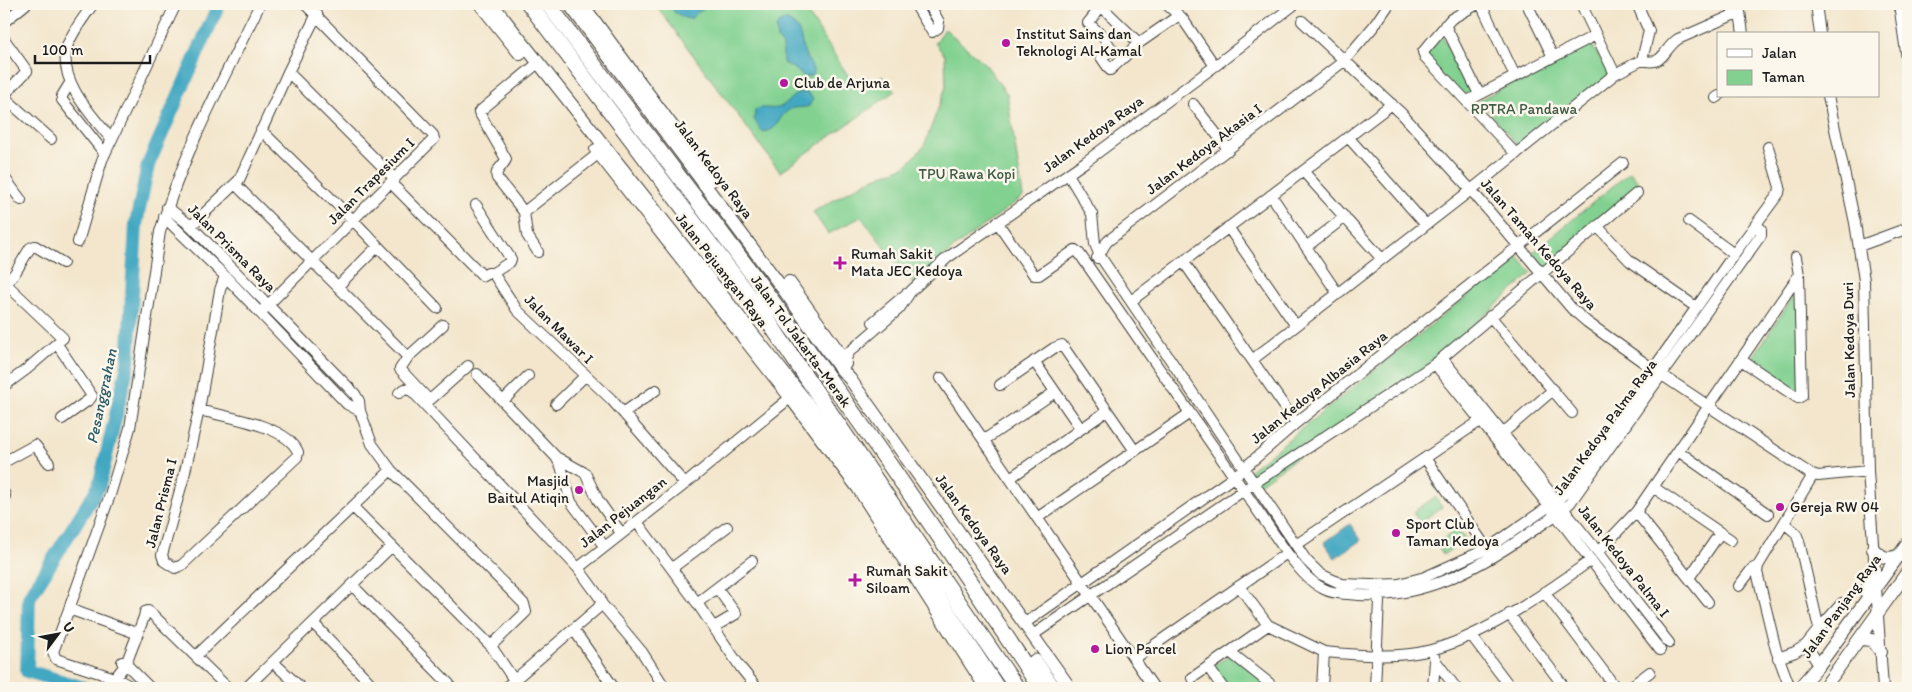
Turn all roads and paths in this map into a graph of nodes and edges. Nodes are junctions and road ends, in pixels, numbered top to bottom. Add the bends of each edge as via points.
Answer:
1 (26, 4) edge
2 (93, 4) edge
3 (176, 4) edge
4 (260, 4) edge
5 (305, 4) edge
6 (480, 4) edge
7 (492, 4) edge
8 (529, 4) edge
9 (548, 4) edge
10 (569, 4) edge
11 (582, 4) edge
12 (915, 4) edge
13 (929, 4) edge
14 (1166, 4) edge
15 (1389, 4) edge
16 (1527, 4) edge
17 (1582, 4) edge
18 (1637, 4) edge
19 (1816, 4) edge
20 (1898, 4) edge
21 (1293, 5) edge
22 (1740, 8) edge
23 (316, 14) junction
24 (1178, 16) junction
25 (1302, 21) dead end
26 (4, 22) edge
27 (1445, 25) junction
28 (1743, 32) edge
29 (1820, 32) edge
30 (1596, 35) junction
31 (4, 39) edge
32 (1139, 43) junction
33 (1553, 57) junction
34 (1642, 60) junction
35 (1344, 61) junction
36 (535, 66) junction
37 (1214, 66) junction
38 (1908, 66) edge
39 (288, 72) junction
40 (1615, 74) junction
41 (1515, 76) junction
42 (70, 83) junction
43 (1479, 94) junction
44 (4, 96) edge
45 (1828, 98) edge
46 (1467, 101) junction
47 (1193, 104) dead end
48 (1392, 104) junction
49 (261, 130) junction
50 (1348, 137) junction
51 (51, 138) dead end
52 (112, 139) junction
53 (1768, 147) dead end
54 (1229, 150) junction
55 (602, 151) junction
56 (105, 154) junction
57 (1516, 154) junction
58 (1623, 163) dead end
59 (1303, 171) junction
60 (1068, 174) junction
61 (4, 177) edge
62 (393, 181) junction
63 (236, 185) junction
64 (1471, 190) junction
65 (1637, 192) dead end
66 (1271, 195) junction
67 (21, 200) dead end
68 (476, 205) dead end
69 (166, 212) junction
70 (524, 212) junction
71 (1345, 217) junction
72 (354, 220) junction
73 (1690, 221) dead end
74 (997, 222) junction
75 (1426, 225) junction
76 (191, 226) junction
77 (1597, 226) junction
78 (1756, 226) junction
79 (1228, 227) junction
80 (1908, 228) edge
81 (78, 242) dead end
82 (378, 246) junction
83 (1859, 246) junction
84 (1306, 247) junction
85 (1519, 247) junction
86 (538, 252) dead end
87 (1734, 254) junction
88 (1100, 256) junction
89 (1796, 257) dead end
90 (1382, 259) junction
91 (1184, 261) junction
92 (313, 262) junction
93 (63, 263) dead end
94 (1088, 264) junction
95 (493, 273) junction
96 (1541, 274) junction
97 (1800, 275) junction
98 (225, 276) junction
99 (5, 283) edge
100 (338, 286) junction
101 (911, 291) junction
102 (1338, 294) junction
103 (1131, 301) junction
104 (268, 305) junction
105 (1696, 307) junction
106 (437, 308) dead end
107 (260, 313) junction
108 (1490, 316) junction
109 (443, 325) dead end
110 (1296, 326) junction
111 (57, 344) junction
112 (837, 350) junction
113 (408, 357) junction
114 (1252, 360) junction
115 (1741, 360) junction
116 (1034, 361) junction
117 (1438, 361) junction
118 (845, 363) junction
119 (468, 366) dead end
120 (1657, 372) junction
121 (477, 374) dead end
122 (528, 376) dead end
123 (585, 376) junction
124 (942, 378) dead end
125 (850, 379) junction
126 (1000, 385) dead end
127 (4, 386) edge
128 (656, 390) dead end
129 (1553, 390) junction
130 (399, 392) dead end
131 (1055, 392) junction
132 (794, 394) junction
133 (503, 401) junction
134 (556, 404) dead end
135 (1709, 406) junction
136 (199, 410) junction
137 (360, 411) junction
138 (1107, 411) junction
139 (1190, 413) junction
140 (1572, 413) dead end
141 (623, 414) junction
142 (62, 419) dead end
143 (1480, 421) junction
144 (1296, 423) junction
145 (1080, 429) junction
146 (1503, 433) junction
147 (984, 440) junction
148 (1135, 451) junction
149 (1678, 451) junction
150 (556, 457) junction
151 (1425, 458) junction
152 (4, 462) edge
153 (49, 464) dead end
154 (1244, 467) junction
155 (391, 470) junction
156 (1868, 471) junction
157 (1809, 473) junction
158 (1234, 476) junction
159 (1010, 478) junction
160 (1255, 483) junction
161 (685, 484) junction
162 (1653, 487) junction
163 (1244, 490) junction
164 (353, 506) junction
165 (1556, 508) junction
166 (1636, 512) junction
167 (1768, 514) dead end
168 (1037, 518) junction
169 (637, 522) junction
170 (1784, 523) junction
171 (727, 527) dead end
172 (621, 533) junction
173 (1720, 533) junction
174 (1731, 540) dead end
175 (1908, 543) edge
176 (1296, 545) junction
177 (392, 546) junction
178 (604, 546) junction
179 (1487, 548) junction
180 (1873, 549) junction
181 (1287, 553) junction
182 (1900, 555) junction
183 (1595, 556) junction
184 (752, 561) dead end
185 (1758, 566) junction
186 (578, 568) junction
187 (672, 568) junction
188 (1874, 569) junction
189 (1908, 571) edge
190 (1689, 578) junction
191 (1082, 583) junction
192 (352, 585) junction
193 (1380, 585) junction
194 (1239, 586) junction
195 (1739, 586) dead end
196 (1876, 586) junction
197 (717, 588) junction
198 (1544, 592) junction
199 (1090, 596) junction
200 (1379, 596) junction
201 (1633, 597) junction
202 (1708, 602) dead end
203 (601, 603) junction
204 (697, 603) junction
205 (1842, 603) dead end
206 (1624, 604) junction
207 (987, 606) junction
208 (69, 609) junction
209 (144, 612) junction
210 (1878, 613) junction
211 (1509, 614) junction
212 (1856, 615) junction
213 (313, 623) junction
214 (1025, 623) junction
215 (1268, 625) junction
216 (714, 627) junction
217 (1819, 629) junction
218 (574, 630) junction
219 (133, 632) junction
220 (1471, 634) junction
221 (1033, 635) junction
222 (1860, 639) junction
223 (1669, 644) dead end
224 (1806, 645) junction
225 (491, 646) junction
226 (1660, 650) dead end
227 (1230, 652) junction
228 (1324, 652) junction
229 (1881, 652) junction
230 (1433, 655) junction
231 (196, 656) junction
232 (1376, 656) junction
233 (1778, 658) junction
234 (1134, 659) junction
235 (273, 662) junction
236 (124, 664) junction
237 (1819, 665) junction
238 (1208, 667) junction
239 (1650, 672) dead end
240 (115, 678) junction
241 (1192, 678) dead end
242 (514, 680) junction
243 (134, 688) edge
244 (150, 688) edge
245 (228, 688) edge
246 (246, 688) edge
247 (300, 688) edge
248 (375, 688) edge
249 (450, 688) edge
250 (505, 688) edge
251 (614, 688) edge
252 (665, 688) edge
253 (758, 688) edge
254 (986, 688) edge
255 (999, 688) edge
256 (1017, 688) edge
257 (1040, 688) edge
258 (1053, 688) edge
259 (1070, 688) edge
260 (1154, 688) edge
261 (1223, 688) edge
262 (1272, 688) edge
263 (1322, 688) edge
264 (1374, 688) edge
265 (1433, 688) edge
266 (1456, 688) edge
267 (1511, 688) edge
268 (1564, 688) edge
269 (1616, 688) edge
270 (1629, 688) edge
271 (1790, 688) edge
272 (1800, 688) edge
273 (1824, 688) edge
274 (1883, 688) edge

1 - 26 street
2 - 42 street via 66,50
3 - 52 street
4 - 69 street, Jalan Prisma Raya via 215,97
5 - 23 street, Jalan Trapesium I
6 - 36 main road, Jalan Pejuangan Raya
7 - 36 main road, Jalan Pejuangan Raya
8 - 256 highway, Jalan Tol Jakarta–Merak via 764,315
9 - 207 highway, Jalan Tol Jakarta–Merak via 771,298
10 - 125 main road, Jalan Kedoya Raya
11 - 112 main road, Jalan Kedoya Raya
12 - 13 street via 932,32 938,28 939,22
14 - 24 street
15 - 35 street, Jalan Kedoya Akasia I
16 - 33 street
17 - 30 street
18 - 34 street via 1649,31
19 - 29 street
20 - 38 street
21 - 37 street, Jalan Kedoya Raya
22 - 28 street
22 - 34 street via 1678,39 1656,61
23 - 39 street
23 - 62 street, Jalan Trapesium I via 433,135 433,141
24 - 32 street
24 - 37 street
25 - 35 street, Jalan Taman Kedoya Raya
27 - 41 street via 1459,14 1480,5
27 - 43 street
27 - 46 street via 1423,52
30 - 33 street
30 - 40 street
31 - 44 street via 27,71
32 - 32 street via 1102,8 1088,23 1111,48 1101,57 1110,70
33 - 41 street
34 - 40 street
35 - 48 street, Jalan Taman Kedoya Raya
35 - 54 street, Jalan Kedoya Akasia I
36 - 55 main road, Jalan Pejuangan Raya
36 - 70 street via 479,112 506,159 497,171 497,178
37 - 60 street, Jalan Kedoya Raya
39 - 49 street
39 - 62 street
40 - 57 street
41 - 43 street
42 - 52 street
42 - 56 street via 62,100
43 - 46 street
44 - 51 street
45 - 83 street, Jalan Kedoya Duri
46 - 57 street
47 - 54 street
48 - 50 street
48 - 64 street, Jalan Taman Kedoya Raya
49 - 63 street
49 - 72 street
50 - 59 street
50 - 75 street
52 - 56 street
53 - 78 street, Jalan Kedoya Palma Raya via 1780,190
54 - 88 street, Jalan Kedoya Akasia I via 1109,240
55 - 70 street
55 - 132 main road, Jalan Pejuangan Raya
56 - 81 street
57 - 64 street
58 - 85 street, Jalan Kedoya Albasia Raya
59 - 66 street
59 - 71 street
60 - 74 street, Jalan Kedoya Raya
60 - 88 street via 1092,214 1095,244
61 - 67 street
62 - 72 street, Jalan Trapesium I
62 - 95 street via 483,276
63 - 76 street
63 - 92 street
64 - 75 street
64 - 85 street, Jalan Taman Kedoya Raya
65 - 77 street
66 - 79 street
66 - 84 street
68 - 95 street via 511,259
69 - 76 street, Jalan Prisma Raya
69 - 98 street, Jalan Prisma Raya
69 - 208 street via 160,232 130,428
70 - 86 street via 527,235
71 - 84 street
71 - 90 street
72 - 82 street
72 - 92 street, Jalan Trapesium I
73 - 87 street
74 - 94 street via 1034,275 1039,275 1075,250
74 - 101 street, Jalan Kedoya Raya via 947,258
75 - 90 street
76 - 104 street, Jalan Prisma Raya
77 - 96 street
77 - 105 street via 1630,261
78 - 87 street, Jalan Kedoya Palma Raya
78 - 120 street, Jalan Kedoya Palma Raya via 1762,235
79 - 91 street
79 - 110 street
80 - 83 street
82 - 100 street
82 - 106 street
83 - 156 street, Jalan Kedoya Duri via 1864,280
84 - 102 street
85 - 96 street, Jalan Taman Kedoya Raya
85 - 144 street, Jalan Kedoya Albasia Raya
87 - 105 street, Jalan Kedoya Palma Raya
88 - 94 street, Jalan Kedoya Akasia I
88 - 103 street, Jalan Kedoya Palma Raya
89 - 97 street
90 - 102 street
91 - 103 street
91 - 114 street
92 - 100 street
92 - 104 street, Jalan Trapesium I
93 - 99 street via 33,246
94 - 139 street, Jalan Kedoya Palma Raya
95 - 123 street, Jalan Mawar I via 517,310
96 - 108 street
96 - 120 street, Jalan Taman Kedoya Raya via 1587,322
97 - 115 street
97 - 115 street via 1801,398
98 - 107 street, Jalan Prisma Raya
98 - 136 street, Jalan Prisma I
99 - 111 street via 62,337
100 - 113 street
101 - 112 street, Jalan Kedoya Raya via 894,302 846,347
101 - 118 street, Jalan Kedoya Raya via 898,309 848,353
102 - 110 street
103 - 154 street, Jalan Kedoya Palma Raya
104 - 107 street, Jalan Trapesium I
104 - 137 street, Jalan Prisma Raya via 355,394
105 - 120 street, Jalan Kedoya Palma Raya
107 - 137 street, Jalan Prisma Raya via 347,404
108 - 117 street
108 - 129 street
109 - 113 street
110 - 114 street
111 - 127 street
111 - 142 street via 92,396
112 - 118 main road, Jalan Kedoya Raya
113 - 119 street via 400,369 428,399 433,399
114 - 144 street
115 - 135 street
116 - 126 street
116 - 131 street
116 - 138 street via 1062,345
117 - 143 street, Jalan Kedoya Palma I
117 - 146 street, Jalan Kedoya Palma I
117 - 160 street
118 - 125 main road, Jalan Kedoya Raya
120 - 135 street, Jalan Taman Kedoya Raya
120 - 165 street, Jalan Kedoya Palma Raya via 1576,495
121 - 133 street
122 - 133 street
123 - 134 street
123 - 141 street, Jalan Mawar I
124 - 147 street
125 - 214 main road, Jalan Kedoya Raya
128 - 141 street
129 - 140 street
129 - 146 street
130 - 186 street via 412,391
131 - 145 street
131 - 147 street
132 - 161 street, Jalan Pejuangan
132 - 254 main road, Jalan Pejuangan Raya
132 - 255 main road, Jalan Pejuangan Raya via 865,483
133 - 150 street
135 - 149 street
135 - 157 street, Jalan Taman Kedoya Raya
136 - 136 street, Jalan Prisma I via 275,431 298,449 297,457 175,568 164,561 162,555
137 - 155 street, Jalan Prisma Raya via 376,450
138 - 145 street
138 - 148 street
139 - 148 street
139 - 158 street, Jalan Kedoya Palma Raya
141 - 161 street, Jalan Mawar I
143 - 151 street
143 - 165 street, Jalan Kedoya Palma I
144 - 154 street, Jalan Kedoya Albasia Raya
145 - 159 street
146 - 165 street, Jalan Kedoya Palma I
147 - 159 street
148 - 168 street
149 - 162 street
149 - 167 street
150 - 172 street via 585,473 598,500
150 - 178 street via 562,466 571,502
151 - 176 street
151 - 179 street
152 - 153 street via 35,445
154 - 158 street, Jalan Kedoya Albasia Raya
154 - 160 street, Jalan Kedoya Palma Raya
155 - 164 street
155 - 225 street, Jalan Prisma Raya via 526,608 526,612
156 - 157 street
156 - 180 street, Jalan Kedoya Duri
157 - 170 street
158 - 163 street, Jalan Kedoya Palma Raya
158 - 191 street, Jalan Kedoya Albasia Raya
159 - 168 street
160 - 163 street
160 - 176 street, Jalan Kedoya Palma Raya
161 - 169 street, Jalan Pejuangan
162 - 166 street
162 - 173 street
163 - 181 street, Jalan Kedoya Palma Raya
163 - 199 street
164 - 177 street
164 - 231 street
165 - 179 street, Jalan Kedoya Palma Raya
165 - 183 street, Jalan Kedoya Palma I
165 - 200 street, Jalan Kedoya Palma Raya via 1498,554 1466,572 1415,590
166 - 183 street
166 - 190 street
168 - 191 street
169 - 172 street, Jalan Pejuangan
169 - 187 street
170 - 185 street
170 - 217 street via 1796,533 1799,541
171 - 187 street
172 - 178 street, Jalan Pejuangan
173 - 174 street
173 - 190 street
175 - 182 main road, Jalan Panjang Raya
176 - 193 street, Jalan Kedoya Palma Raya via 1313,568 1329,579 1342,584
177 - 192 street
177 - 225 street
178 - 186 street, Jalan Pejuangan
179 - 193 street, Jalan Kedoya Palma Raya via 1425,576 1399,584
180 - 182 main road via 1885,558
180 - 188 street, Jalan Kedoya Duri
181 - 194 street
181 - 200 street, Jalan Kedoya Palma Raya via 1310,580 1324,589
182 - 196 main road, Jalan Panjang Raya
183 - 198 street
183 - 201 street, Jalan Kedoya Palma I
183 - 206 street, Jalan Kedoya Palma I
184 - 197 street
185 - 195 street
185 - 233 street
186 - 203 street, Jalan Pejuangan
187 - 204 street
188 - 196 street, Jalan Kedoya Duri
188 - 212 main road
189 - 210 main road
190 - 202 street
191 - 199 street
191 - 214 street, Jalan Kedoya Albasia Raya
192 - 213 street
192 - 249 street
193 - 200 street
194 - 215 street
194 - 234 street
196 - 210 street, Jalan Kedoya Duri
196 - 212 main road, Jalan Panjang Raya
197 - 204 street
197 - 216 street via 736,614
198 - 211 street
198 - 269 street
199 - 221 street
199 - 234 street
200 - 232 street
201 - 206 street
201 - 223 street, Jalan Kedoya Palma I
203 - 218 street
203 - 252 street, Jalan Pejuangan via 642,652
204 - 216 street
205 - 217 street
206 - 226 street, Jalan Kedoya Palma I
207 - 257 highway, Jalan Tol Jakarta–Merak
207 - 258 highway via 1018,639
208 - 219 street
208 - 240 street via 53,652 56,659
209 - 219 street
209 - 231 street via 152,613
209 - 236 street
210 - 222 main road
210 - 229 street, Jalan Kedoya Duri
211 - 220 street
211 - 268 street
212 - 237 main road, Jalan Panjang Raya
213 - 235 street
213 - 248 street
214 - 221 main road, Jalan Kedoya Raya
215 - 227 street
215 - 228 street
216 - 253 street
217 - 224 street
218 - 242 street
218 - 251 street
219 - 236 street
220 - 230 street
220 - 267 street
221 - 259 main road, Jalan Kedoya Raya
222 - 229 main road via 1872,640
222 - 273 main road
224 - 233 street
224 - 237 street
225 - 242 street
227 - 238 street
227 - 262 street
228 - 232 street
228 - 263 street
229 - 274 street, Jalan Kedoya Duri
230 - 232 street
230 - 265 street
230 - 266 street
231 - 245 street
232 - 264 street
233 - 271 street
234 - 260 street
235 - 246 street
235 - 247 street
236 - 240 street
236 - 244 street
237 - 272 main road, Jalan Panjang Raya
238 - 241 street
238 - 261 street
239 - 270 street
240 - 243 street
242 - 250 street

